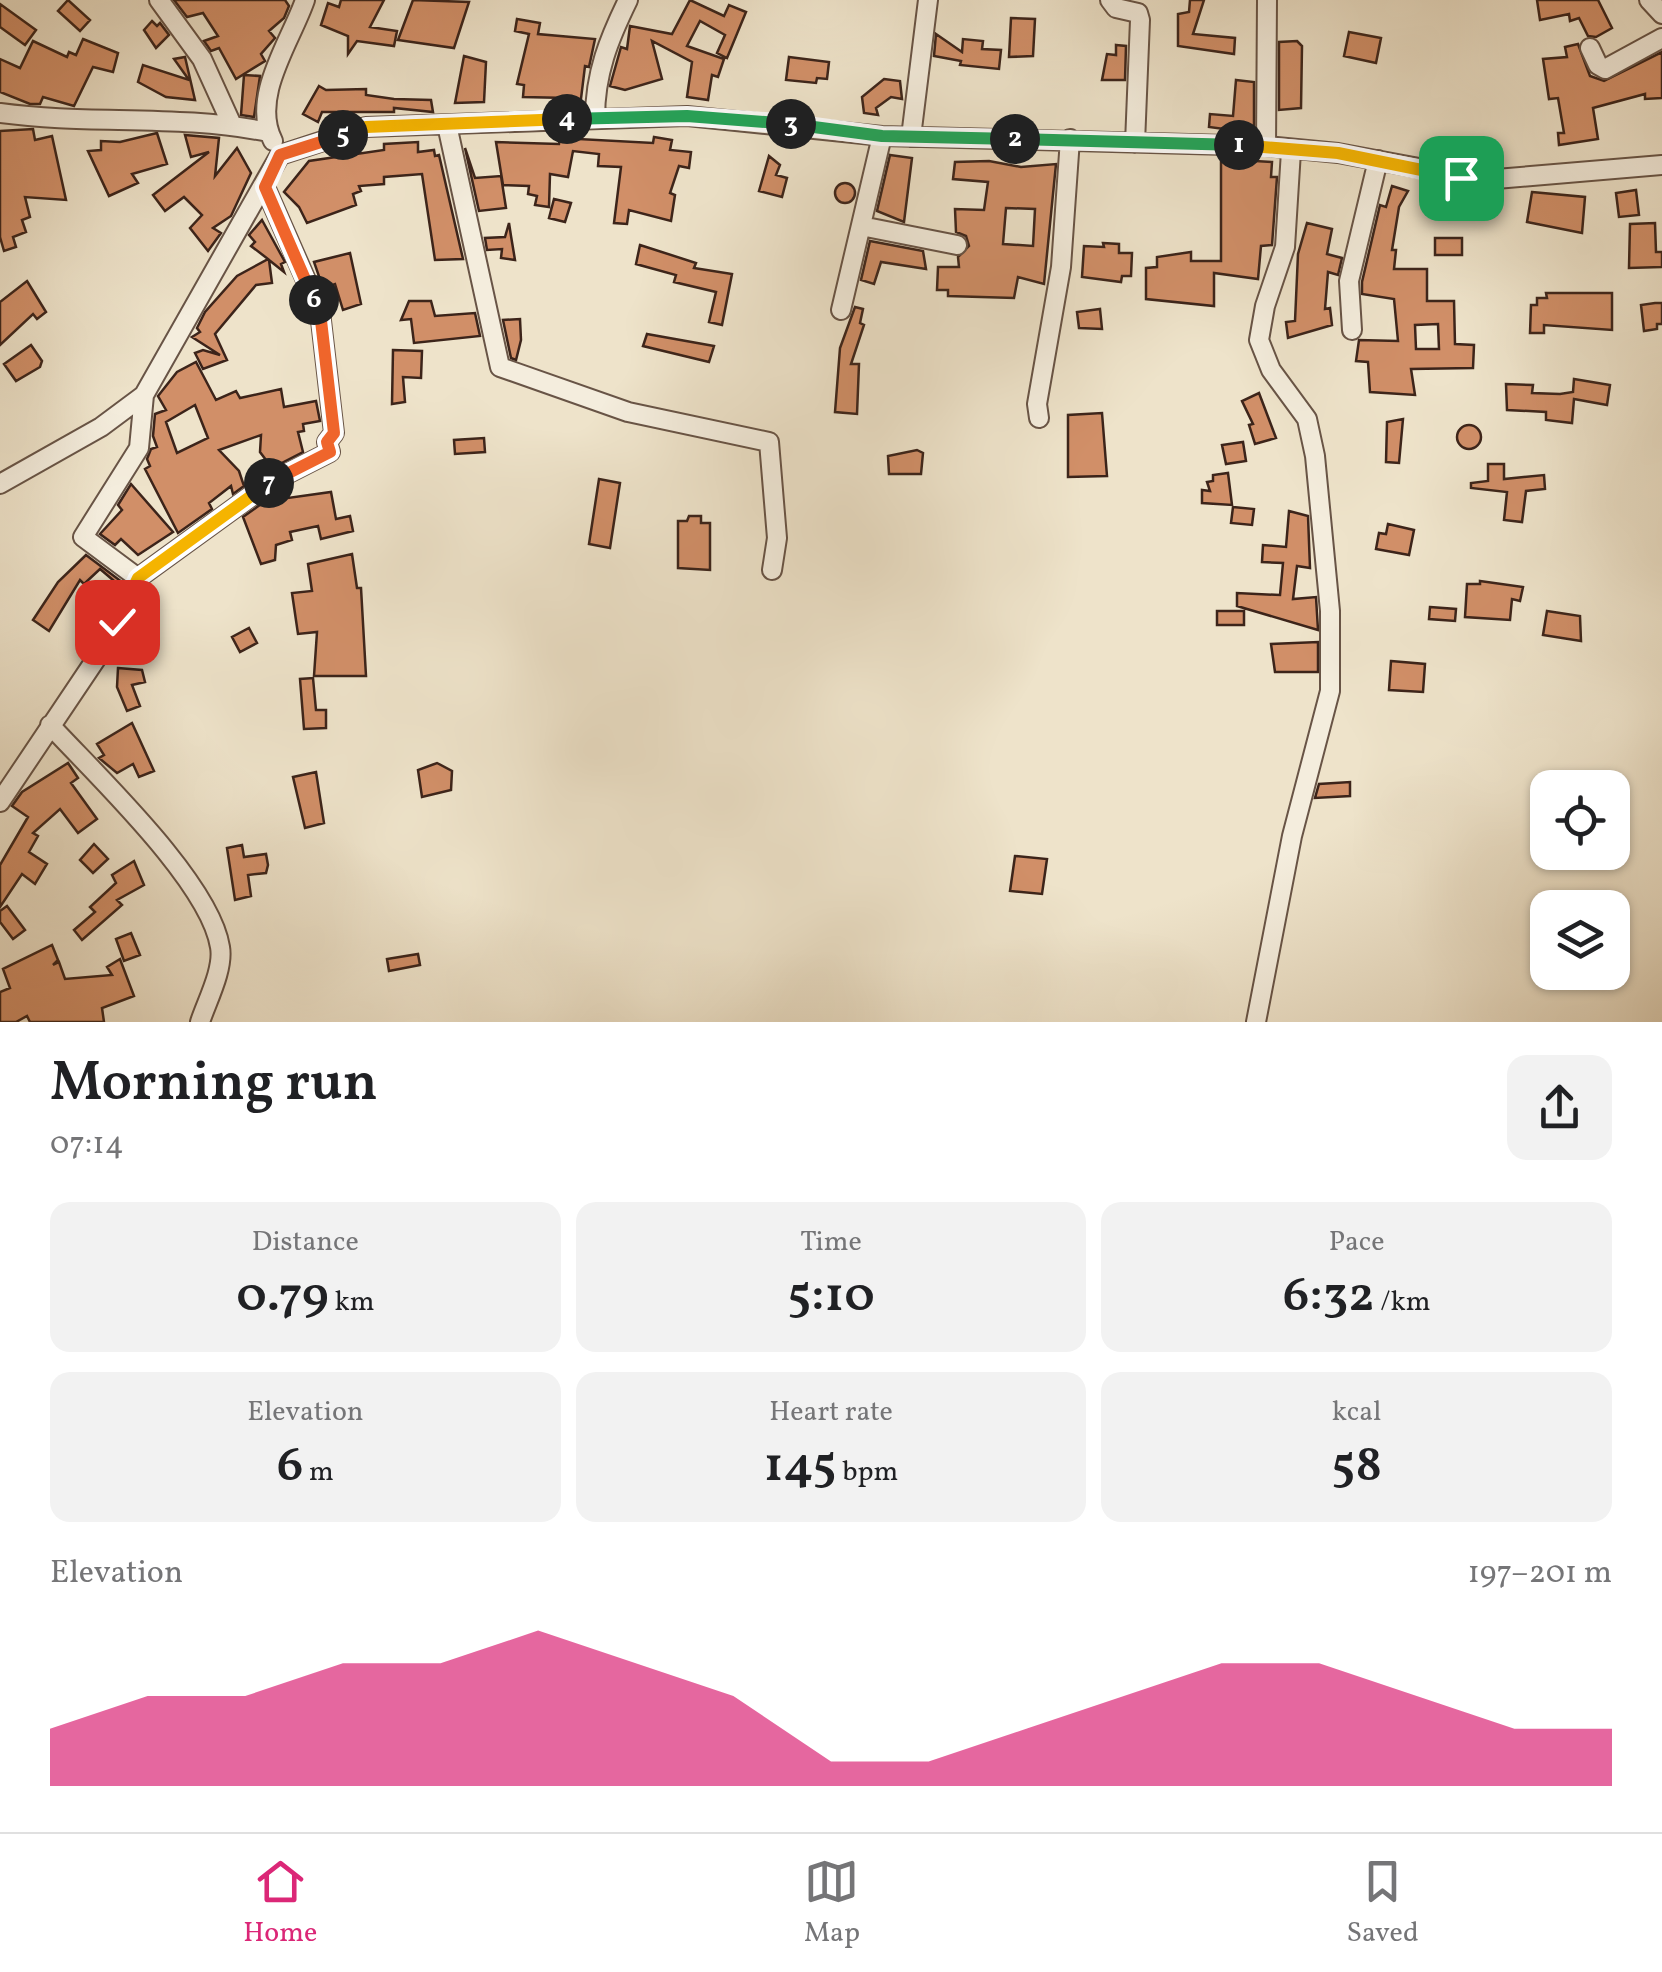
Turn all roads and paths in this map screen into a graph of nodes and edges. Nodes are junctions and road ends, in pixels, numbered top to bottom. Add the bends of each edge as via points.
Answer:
1 (159, 0) edge
2 (305, 0) edge
3 (628, 0) edge
4 (928, 0) edge
5 (1110, 0) edge
6 (1267, 0) edge
7 (1649, 0) edge
8 (1662, 14) edge
9 (1662, 38) edge
10 (1590, 48) dead end
11 (0, 113) edge
12 (595, 118) junction
13 (232, 124) junction
14 (447, 125) junction
15 (268, 132) junction
16 (882, 136) junction
17 (911, 137) junction
18 (1070, 138) junction
19 (1135, 143) junction
20 (1266, 146) junction
21 (1291, 151) junction
22 (280, 155) junction
23 (1378, 160) junction
24 (1662, 164) edge
25 (265, 187) junction
26 (861, 226) junction
27 (957, 245) dead end
28 (841, 310) dead end
29 (1352, 330) dead end
30 (144, 395) junction
31 (1039, 418) dead end
32 (0, 484) edge
33 (772, 570) dead end
34 (138, 578) junction
35 (50, 725) junction
36 (0, 802) edge
37 (200, 1022) edge
38 (1256, 1022) edge

1 - 13 street via 202,59
2 - 15 street via 270,77
3 - 12 street via 601,62
4 - 17 street
5 - 19 street via 1140,20
6 - 20 street
7 - 8 street
9 - 10 street via 1606,69
11 - 13 street
12 - 14 street
12 - 16 street via 687,116
13 - 15 street
14 - 22 street via 366,127
14 - 33 street via 500,367 614,408 769,442
15 - 22 street
16 - 17 street
16 - 26 street
17 - 18 street
18 - 19 street
18 - 31 street
19 - 20 street
20 - 21 street
21 - 23 street
21 - 38 street via 1285,247 1260,340 1270,370 1307,419 1311,438 1330,611 1330,692 1292,836
22 - 25 street
23 - 24 street via 1484,180
23 - 29 street via 1349,281
25 - 30 street
25 - 34 street via 320,312 334,433 330,452 268,483
26 - 27 street
26 - 28 street
30 - 32 street
30 - 34 street via 138,448 83,537
34 - 35 street via 108,640
35 - 36 street
35 - 37 street via 153,837 211,922 220,957

